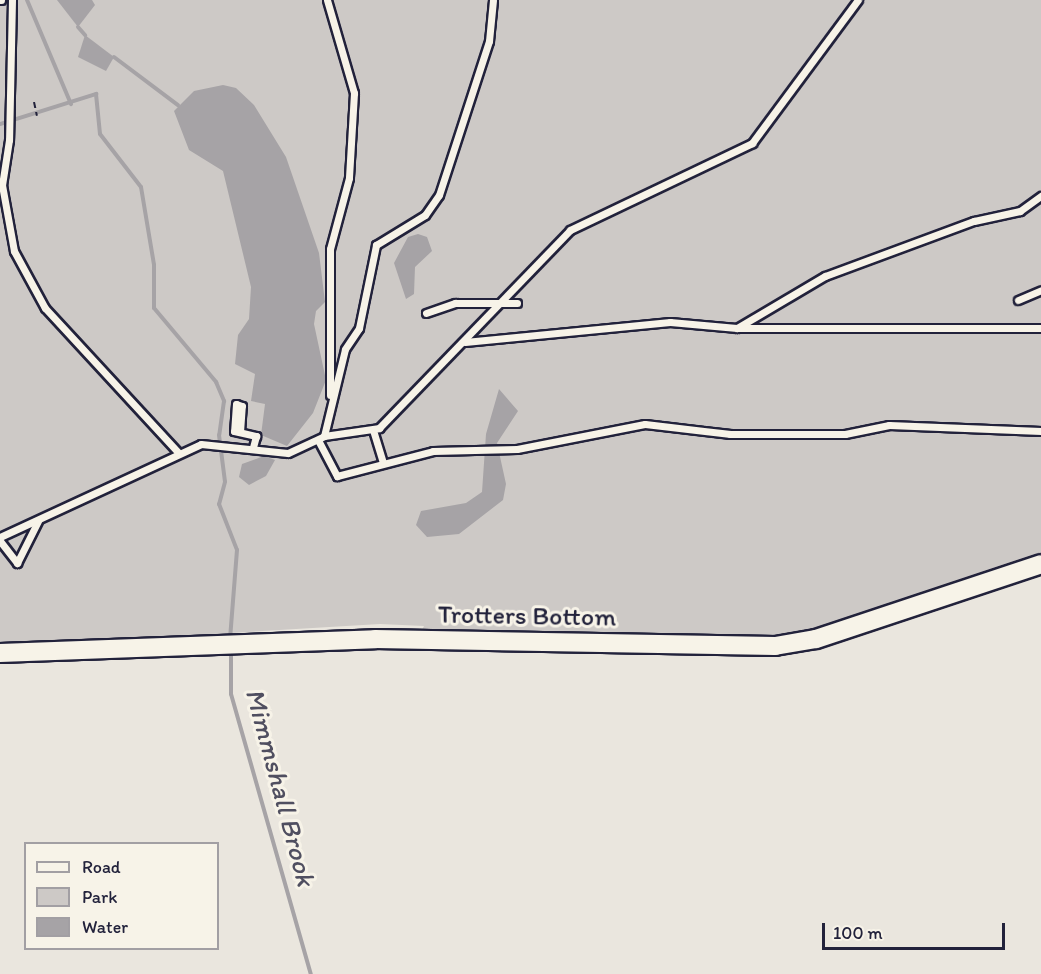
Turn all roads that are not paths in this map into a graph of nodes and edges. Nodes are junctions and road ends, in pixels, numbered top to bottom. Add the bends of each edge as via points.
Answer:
1 (12, 0) edge
2 (327, 0) edge
3 (493, 0) edge
4 (858, 0) edge
5 (1041, 196) edge
6 (1041, 290) edge
7 (1018, 300) dead end
8 (517, 303) dead end
9 (496, 306) junction
10 (426, 313) dead end
11 (737, 328) junction
12 (1041, 328) edge
13 (465, 342) junction
14 (330, 398) junction
15 (373, 430) junction
16 (1041, 431) edge
17 (240, 432) dead end
18 (321, 438) junction
19 (254, 447) junction
20 (178, 452) junction
21 (383, 463) junction
22 (38, 521) junction
23 (0, 539) edge
24 (1041, 564) edge
25 (0, 653) edge

1 - 20 lane via 9,140 2,185 14,251 45,308
2 - 14 lane via 354,93 348,178 330,249
3 - 14 lane via 489,41 439,195 425,215 376,245 359,328 345,349
4 - 9 lane via 752,143 731,158 570,230
5 - 11 lane via 1020,211 974,221 825,276
6 - 7 lane
8 - 9 lane
9 - 10 lane via 455,303
9 - 13 lane
11 - 12 lane
11 - 13 lane via 670,322
13 - 15 lane
14 - 18 lane
15 - 18 lane
15 - 21 lane
16 - 21 lane via 890,425 845,434 730,434 645,424 590,438 433,451
17 - 19 lane via 256,436
18 - 19 lane via 288,453
18 - 21 lane via 337,476
19 - 20 lane via 212,441
20 - 22 lane
22 - 23 lane
22 - 23 lane via 17,563
24 - 25 street, Trotters Bottom via 816,639 775,646 375,639

